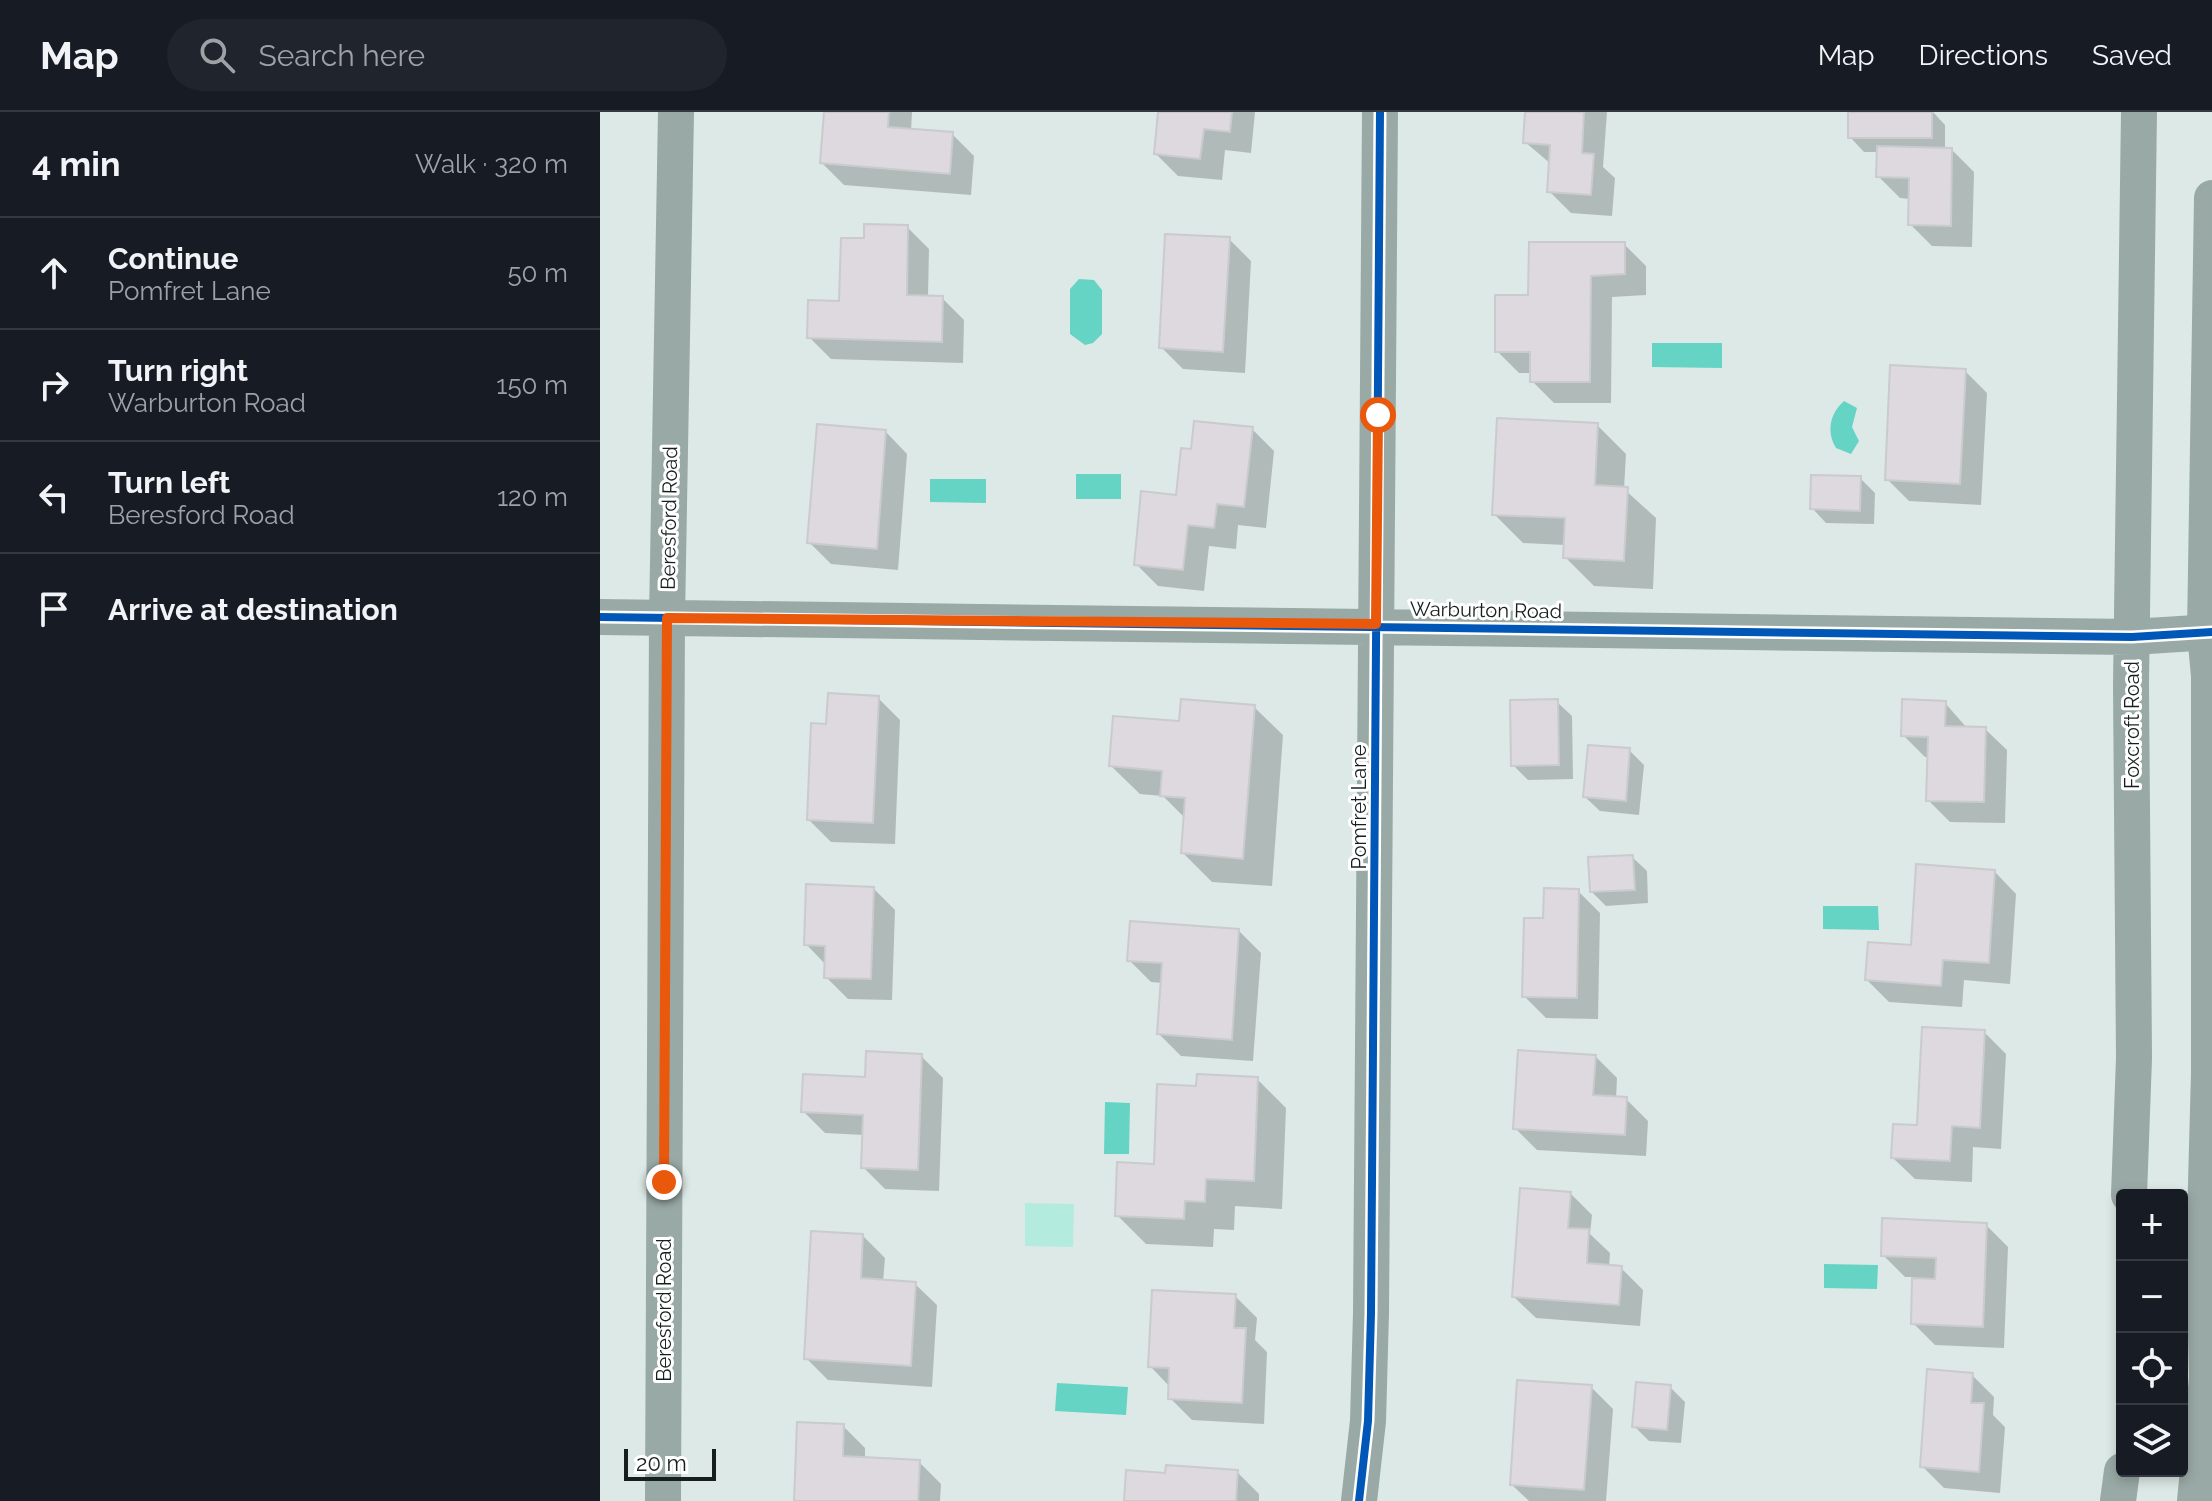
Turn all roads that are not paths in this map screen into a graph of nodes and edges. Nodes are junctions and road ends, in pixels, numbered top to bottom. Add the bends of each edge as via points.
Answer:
1 (676, 112) edge
2 (1380, 112) edge
3 (2139, 112) edge
4 (2212, 198) edge
5 (600, 617) edge
6 (667, 618) junction
7 (1376, 624) junction
8 (2209, 633) edge
9 (2132, 637) junction
10 (2129, 1189) edge
11 (2199, 1256) edge
12 (2121, 1477) edge
13 (663, 1501) edge
14 (1359, 1501) edge
15 (2118, 1501) edge
16 (2195, 1501) edge

1 - 6 street, Beresford Road
2 - 7 street, Pomfret Lane
3 - 9 street, Foxcroft Road
4 - 8 street
5 - 6 street, Warburton Road
6 - 7 street, Warburton Road
6 - 13 street, Beresford Road
7 - 9 street, Warburton Road
7 - 14 street, Pomfret Lane via 1370,1347
8 - 9 street, Warburton Road
8 - 11 street via 2209,1073
9 - 10 street, Foxcroft Road via 2134,1058
11 - 16 street via 2207,1378
12 - 15 street

